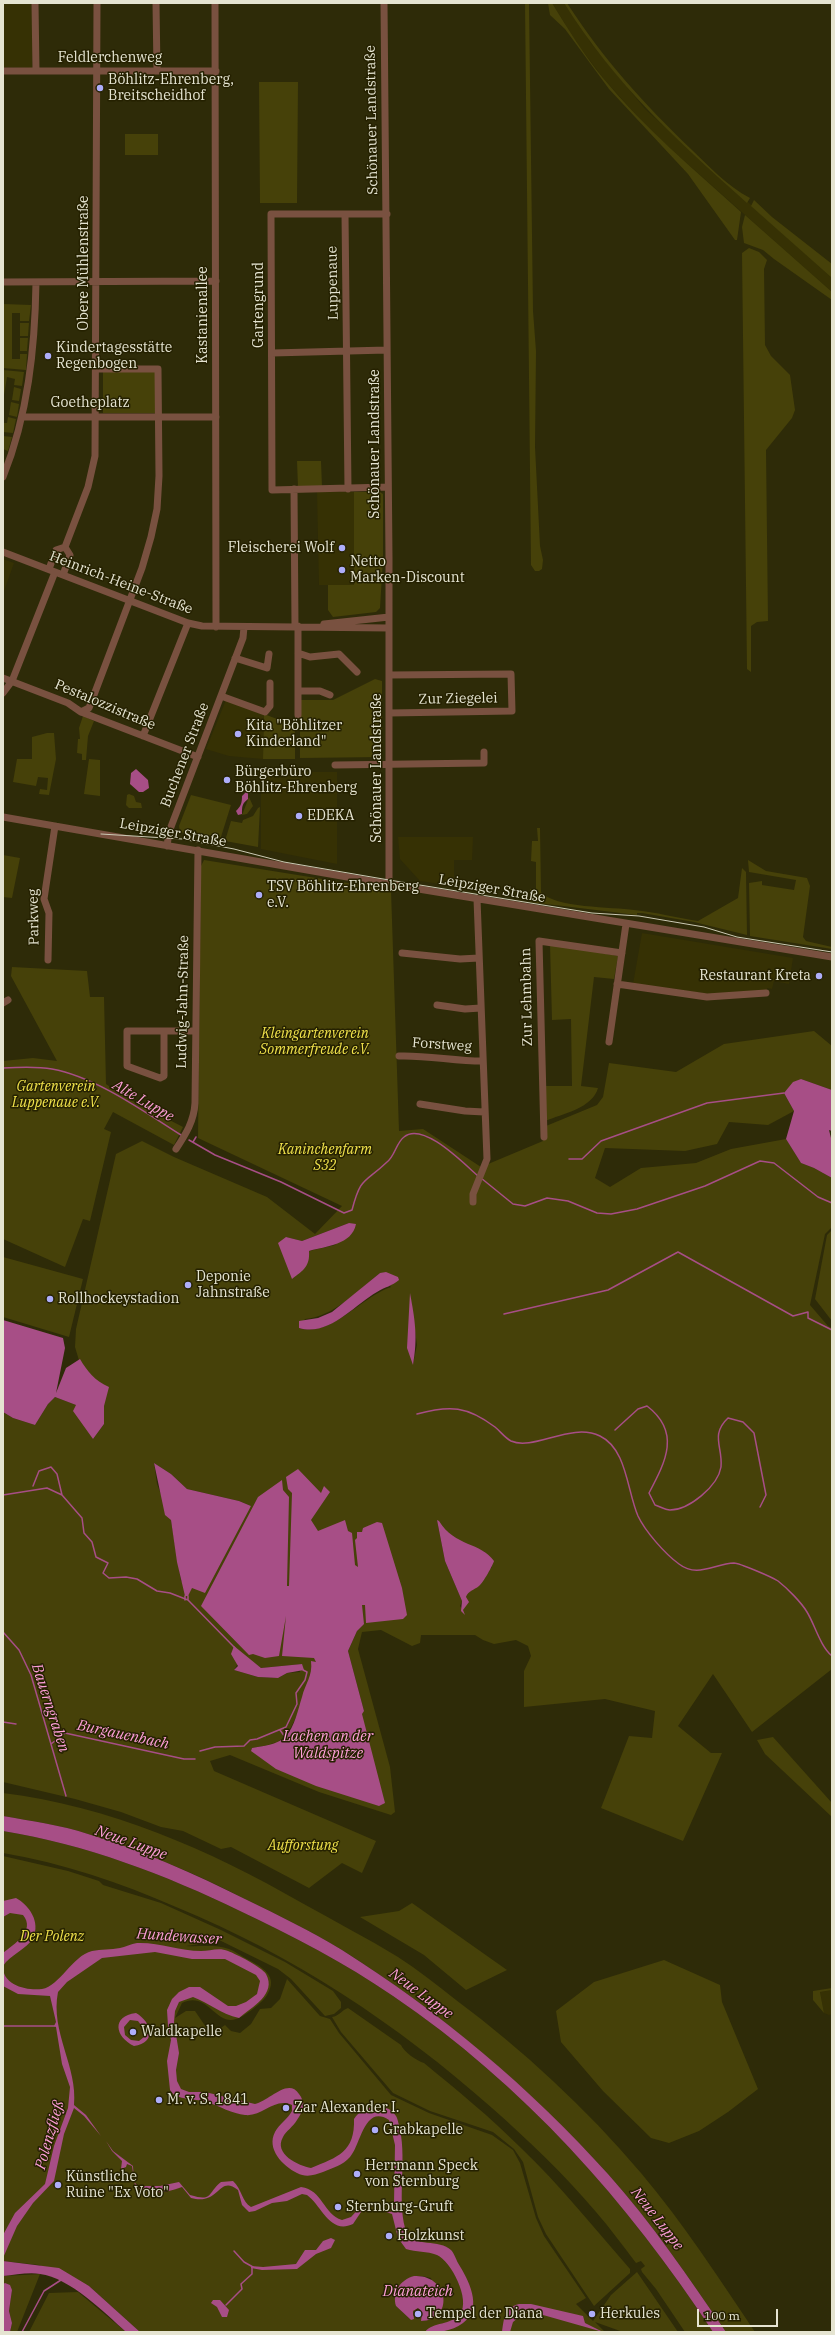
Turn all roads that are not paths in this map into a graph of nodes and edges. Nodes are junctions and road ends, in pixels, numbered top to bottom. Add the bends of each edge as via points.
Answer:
1 (35, 3) edge
2 (97, 3) edge
3 (156, 3) edge
4 (215, 3) edge
5 (384, 3) edge
6 (3, 70) edge
7 (36, 70) junction
8 (97, 71) junction
9 (157, 71) junction
10 (216, 71) junction
11 (345, 214) junction
12 (387, 214) junction
13 (216, 281) junction
14 (3, 282) edge
15 (36, 282) junction
16 (97, 282) junction
17 (387, 350) junction
18 (347, 352) junction
19 (272, 353) junction
20 (97, 369) junction
21 (97, 416) junction
22 (158, 416) junction
23 (22, 417) junction
24 (216, 417) junction
25 (3, 477) edge
26 (388, 487) junction
27 (294, 489) junction
28 (348, 489) junction
29 (65, 547) junction
30 (3, 552) edge
31 (52, 571) junction
32 (63, 575) junction
33 (129, 601) junction
34 (389, 617) junction
35 (188, 623) junction
36 (299, 626) junction
37 (216, 627) junction
38 (244, 627) junction
39 (389, 628) junction
40 (269, 654) dead end
41 (298, 654) junction
42 (236, 658) junction
43 (357, 672) dead end
44 (389, 675) junction
45 (3, 678) edge
46 (12, 681) junction
47 (270, 683) dead end
48 (298, 691) junction
49 (3, 693) edge
50 (330, 694) dead end
51 (221, 696) junction
52 (81, 712) junction
53 (389, 713) junction
54 (298, 715) dead end
55 (143, 736) junction
56 (484, 752) dead end
57 (198, 757) junction
58 (390, 764) junction
59 (335, 765) dead end
60 (3, 817) edge
61 (55, 826) junction
62 (167, 846) junction
63 (198, 850) junction
64 (389, 884) junction
65 (477, 899) junction
66 (626, 924) junction
67 (402, 953) dead end
68 (622, 953) junction
69 (832, 957) edge
70 (479, 958) junction
71 (48, 960) dead end
72 (617, 984) junction
73 (766, 993) dead end
74 (437, 1005) dead end
75 (480, 1008) junction
76 (164, 1031) junction
77 (195, 1031) junction
78 (609, 1042) dead end
79 (399, 1056) dead end
80 (482, 1061) junction
81 (420, 1104) dead end
82 (484, 1112) junction
83 (544, 1137) dead end
84 (176, 1149) dead end
85 (473, 1202) dead end

1 - 7 street
2 - 8 street, Obere Mühlenstraße
3 - 9 street
4 - 10 street, Kastanienallee
5 - 12 street, Schönauer Landstraße
6 - 7 street, Feldlerchenweg
7 - 8 street, Feldlerchenweg
8 - 9 street, Feldlerchenweg
8 - 16 street, Obere Mühlenstraße
9 - 10 street, Feldlerchenweg
10 - 13 street, Kastanienallee
11 - 12 street, Gartengrund
11 - 18 street, Luppenaue
11 - 19 street, Gartengrund via 271,214
12 - 17 street, Schönauer Landstraße
13 - 16 street
13 - 24 street, Kastanienallee
14 - 15 street
15 - 16 street
15 - 23 street via 29,378
16 - 20 street, Obere Mühlenstraße
17 - 18 street
17 - 26 street, Schönauer Landstraße
18 - 19 street
18 - 28 street, Luppenaue
19 - 27 street, Gartengrund via 272,490
20 - 21 street, Obere Mühlenstraße
20 - 22 street via 158,369
21 - 22 street, Goetheplatz
21 - 23 street, Goetheplatz
21 - 29 street, Obere Mühlenstraße via 92,472
22 - 24 street, Goetheplatz
22 - 33 street via 157,509 142,568
23 - 25 street
24 - 37 street, Kastanienallee
26 - 28 street, Gartengrund
26 - 34 street, Schönauer Landstraße
27 - 28 street, Gartengrund
27 - 36 street
29 - 31 street, Obere Mühlenstraße via 56,550
29 - 32 street, Obere Mühlenstraße via 70,555
30 - 31 street, Heinrich-Heine-Straße
31 - 32 street, Heinrich-Heine-Straße
31 - 46 street
32 - 33 street, Heinrich-Heine-Straße
33 - 35 street, Heinrich-Heine-Straße
33 - 52 street via 89,708
34 - 36 street, Heinrich-Heine-Straße
34 - 39 street, Schönauer Landstraße
35 - 37 street, Heinrich-Heine-Straße
35 - 55 street
36 - 38 street, Heinrich-Heine-Straße
36 - 39 street, Heinrich-Heine-Straße
36 - 41 street
37 - 38 street, Heinrich-Heine-Straße
38 - 42 street, Buchener Straße
39 - 44 street, Schönauer Landstraße
40 - 42 street via 267,668
41 - 43 street via 310,657 339,654
41 - 48 street
42 - 51 street, Buchener Straße
44 - 53 street, Schönauer Landstraße
44 - 53 street, Zur Ziegelei via 511,674 512,711
45 - 46 street, Pestalozzistraße
46 - 49 street
46 - 52 street, Pestalozzistraße via 68,703
47 - 51 street, Buchener Straße via 270,706 266,712
48 - 50 street via 320,691
48 - 54 street
51 - 57 street, Buchener Straße
52 - 55 street, Pestalozzistraße
53 - 58 street, Schönauer Landstraße
55 - 57 street, Pestalozzistraße
56 - 58 street via 484,763
57 - 62 street, Buchener Straße via 169,832
58 - 59 street
58 - 64 street, Schönauer Landstraße
60 - 61 street, Leipziger Straße
61 - 62 street, Leipziger Straße
61 - 71 street, Parkweg via 44,899 49,914
62 - 63 street, Leipziger Straße
63 - 64 street, Leipziger Straße
63 - 77 street, Ludwig-Jahn-Straße
64 - 65 street, Leipziger Straße
65 - 66 street, Leipziger Straße
65 - 70 street, Forstweg
66 - 68 street
66 - 69 street, Leipziger Straße
67 - 70 street via 460,959
68 - 72 street
68 - 83 street, Zur Lehmbahn via 538,941
70 - 75 street, Forstweg
72 - 73 street via 707,997
72 - 78 street
74 - 75 street via 465,1009
75 - 80 street, Forstweg
76 - 76 street via 127,1031 127,1066 160,1078 164,1076
76 - 77 street
77 - 84 street, Ludwig-Jahn-Straße via 194,1115 188,1131
79 - 80 street, Forstweg via 424,1055 462,1061
80 - 82 street, Forstweg
81 - 82 street
82 - 85 street, Forstweg via 487,1158 473,1194

